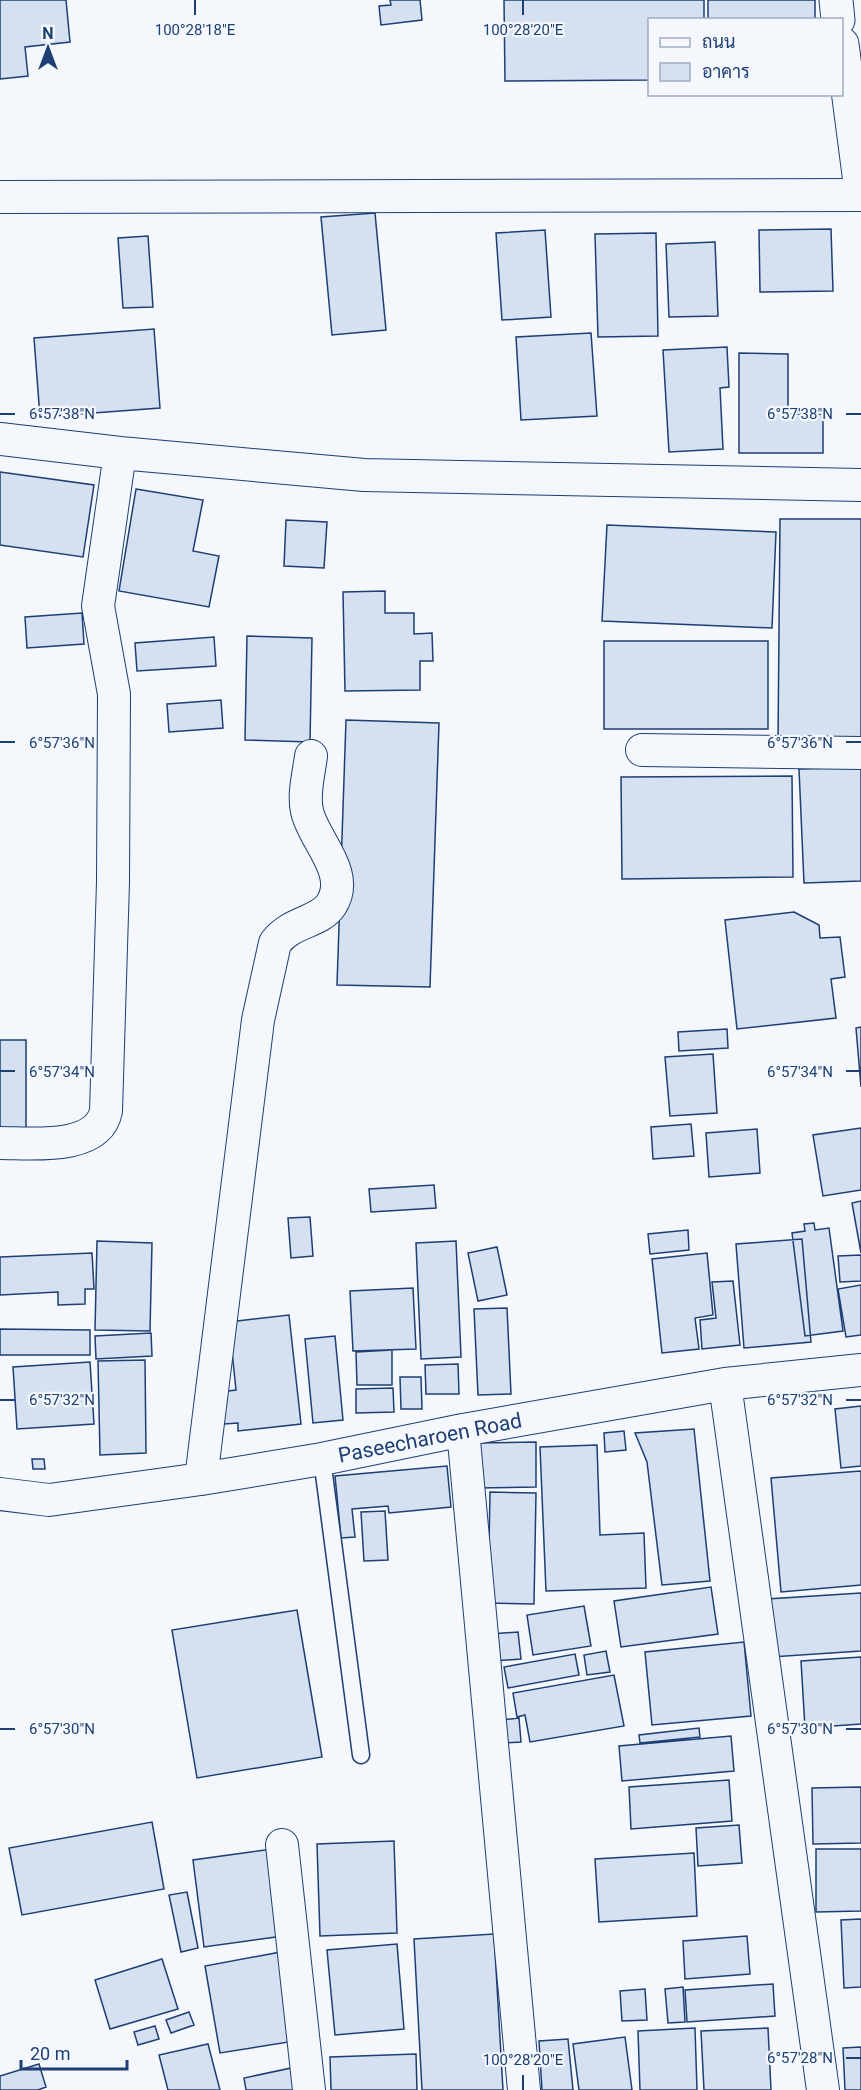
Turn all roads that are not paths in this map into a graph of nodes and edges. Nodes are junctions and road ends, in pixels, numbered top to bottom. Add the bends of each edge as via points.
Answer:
1 (836, 0) edge
2 (838, 18) edge
3 (843, 52) edge
4 (861, 193) edge
5 (0, 198) edge
6 (0, 439) edge
7 (120, 453) junction
8 (861, 485) edge
9 (642, 750) dead end
10 (861, 753) edge
11 (311, 756) dead end
12 (0, 1143) edge
13 (861, 1370) edge
14 (725, 1384) junction
15 (463, 1430) junction
16 (321, 1459) junction
17 (201, 1479) junction
18 (0, 1494) edge
19 (361, 1755) dead end
20 (282, 1845) dead end
21 (309, 2090) edge
22 (524, 2090) edge
23 (823, 2090) edge

1 - 2 street
3 - 4 street
4 - 5 street
6 - 7 street
7 - 8 street via 364,475
7 - 12 street via 98,606 114,694 106,1111 102,1123 80,1138 57,1143
9 - 10 street
11 - 17 street via 306,807 333,866 335,893 327,909 290,928 275,943 258,1020
13 - 14 street, Paseecharoen Road
14 - 15 street, Paseecharoen Road
14 - 23 street
15 - 16 street, Paseecharoen Road
15 - 22 street
16 - 17 street, Paseecharoen Road
16 - 19 lane
17 - 18 street, Paseecharoen Road via 49,1500
20 - 21 street

